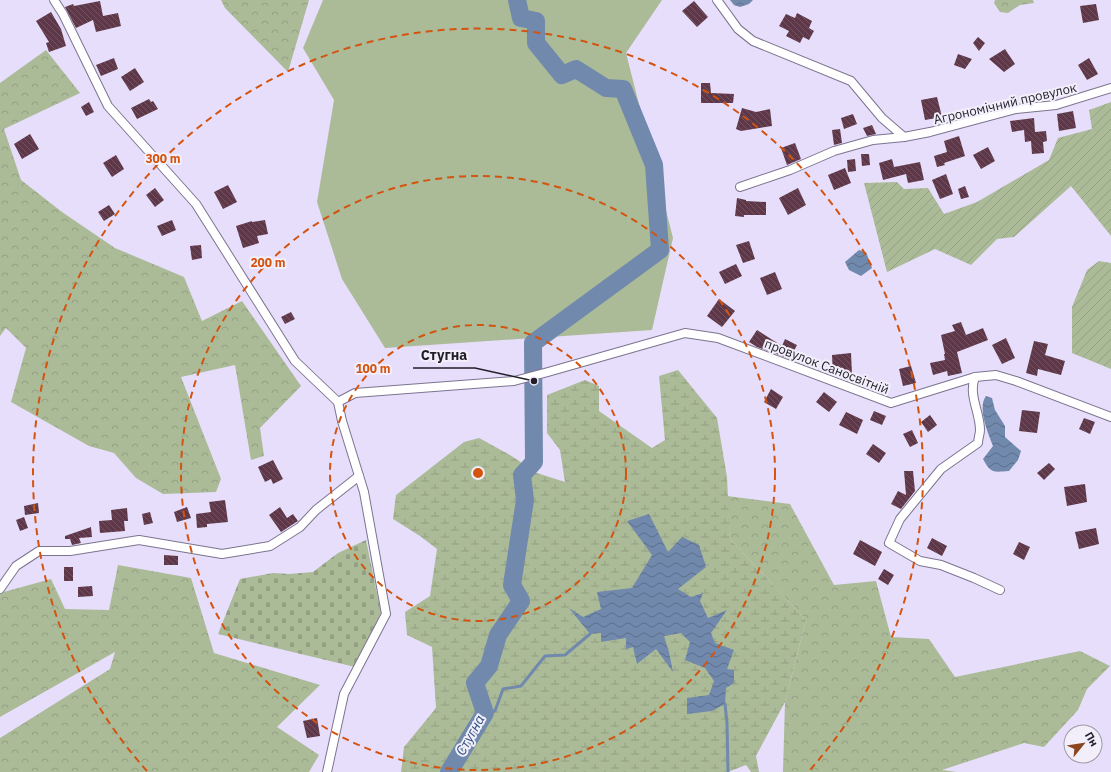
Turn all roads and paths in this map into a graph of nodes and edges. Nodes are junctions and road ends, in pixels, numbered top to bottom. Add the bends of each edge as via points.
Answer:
1 (54, 0) edge
2 (717, 0) edge
3 (1111, 88) edge
4 (904, 137) junction
5 (740, 187) dead end
6 (975, 377) junction
7 (338, 402) junction
8 (1111, 417) edge
9 (359, 476) junction
10 (0, 589) edge
11 (1000, 590) dead end
12 (327, 772) edge

1 - 7 street via 108,106 196,204 294,361
2 - 4 street via 738,29 753,41 851,81 882,118
3 - 4 street, Агрономічний провулок via 1056,105 1016,109
4 - 5 street, Агрономічний провулок via 873,140 834,151 790,170
6 - 7 street, провулок Саносвітній via 891,403 718,338 685,333 514,381 355,393
6 - 8 street, провулок Саносвітній via 996,375
6 - 11 street via 973,396 980,429 978,443 941,469 900,519 889,543 920,561 941,565
7 - 9 street
9 - 10 street via 316,510 300,527 270,546 222,554 139,540 70,551 39,551 16,566
9 - 12 street via 386,614 344,694

